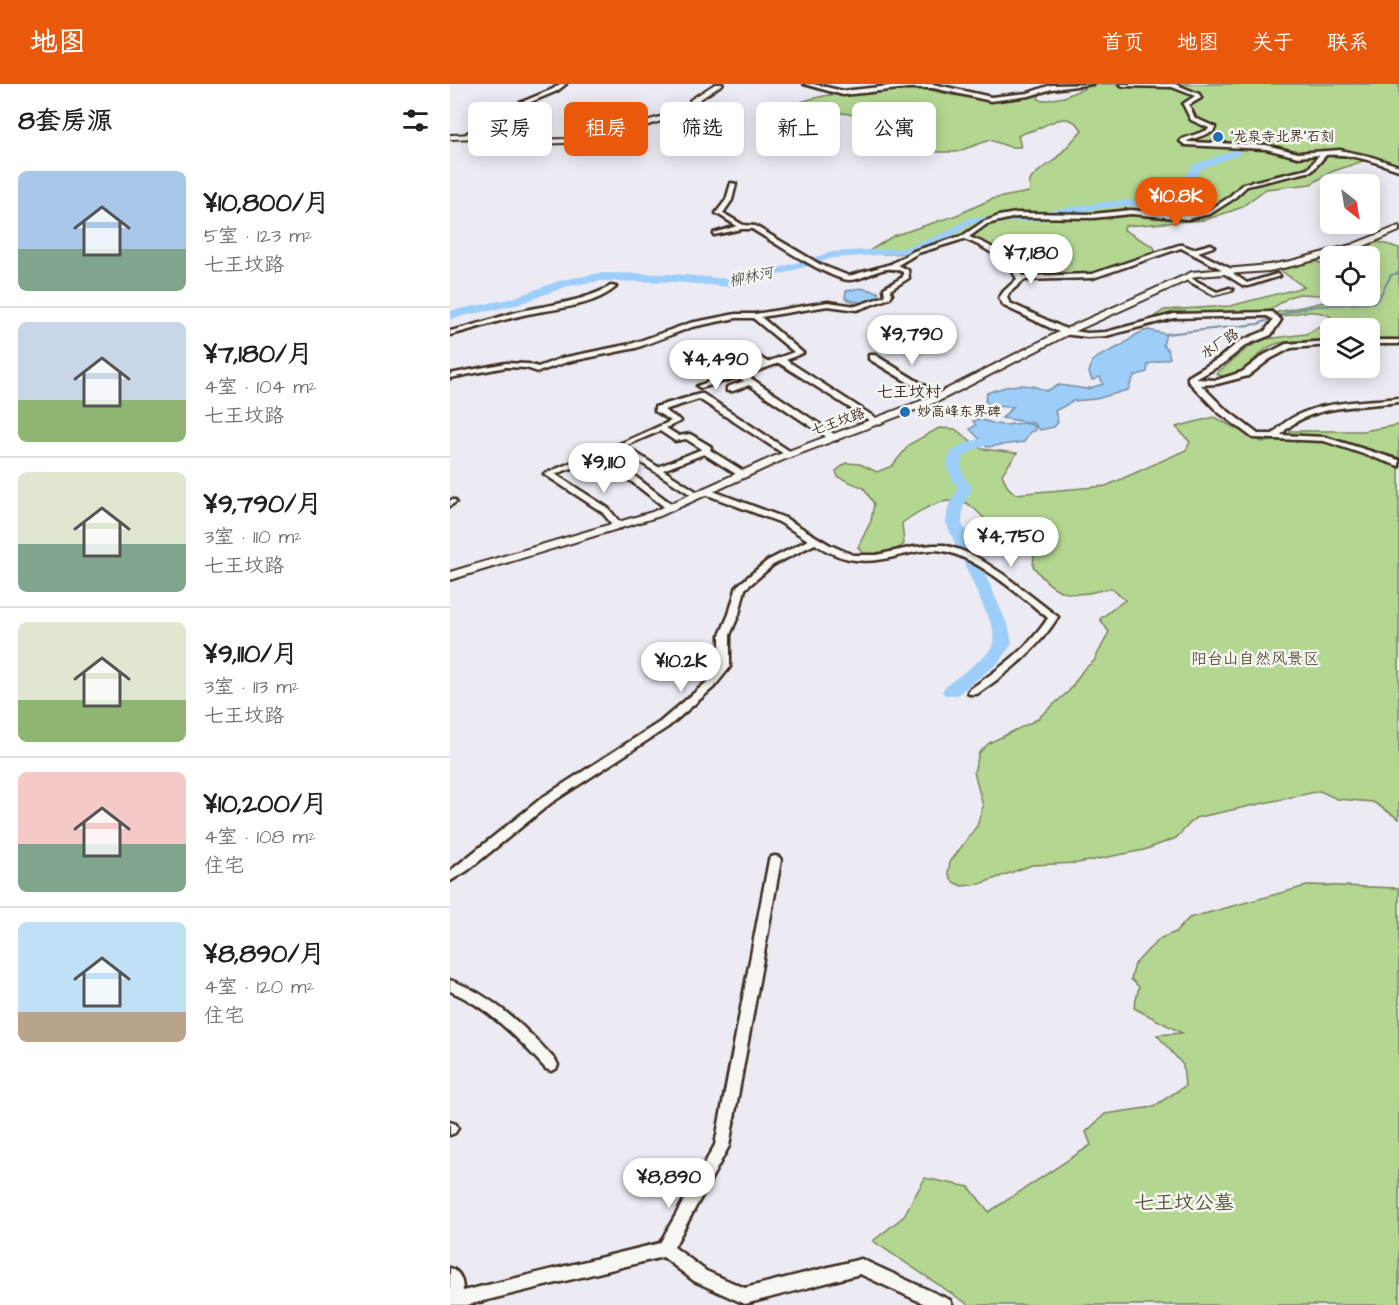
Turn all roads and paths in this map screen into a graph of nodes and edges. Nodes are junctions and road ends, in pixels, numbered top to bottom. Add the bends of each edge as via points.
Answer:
1 (563, 84) edge
2 (720, 84) edge
3 (807, 84) edge
4 (1090, 84) edge
5 (1123, 84) edge
6 (525, 102) edge
7 (468, 135) edge
8 (450, 137) edge
9 (552, 141) edge
10 (1325, 152) junction
11 (1399, 168) edge
12 (733, 184) dead end
13 (742, 227) junction
14 (1399, 228) edge
15 (716, 234) dead end
16 (964, 237) junction
17 (1211, 246) dead end
18 (1194, 251) junction
19 (893, 265) junction
20 (1229, 270) junction
21 (1277, 276) dead end
22 (1187, 278) junction
23 (1020, 279) junction
24 (613, 287) dead end
25 (1230, 290) dead end
26 (754, 316) junction
27 (1066, 332) junction
28 (450, 333) edge
29 (1380, 342) edge
30 (1399, 342) edge
31 (1320, 344) edge
32 (746, 352) dead end
33 (872, 357) dead end
34 (780, 360) junction
35 (694, 364) dead end
36 (766, 365) junction
37 (738, 375) junction
38 (450, 376) edge
39 (750, 382) junction
40 (1197, 383) junction
41 (701, 386) dead end
42 (730, 389) dead end
43 (939, 397) junction
44 (1399, 400) edge
45 (878, 422) junction
46 (660, 428) junction
47 (1275, 437) junction
48 (834, 438) junction
49 (596, 450) dead end
50 (705, 451) junction
51 (790, 454) junction
52 (1399, 463) edge
53 (575, 464) dead end
54 (657, 470) junction
55 (742, 474) junction
56 (701, 493) junction
57 (670, 507) junction
58 (618, 526) junction
59 (815, 540) junction
60 (450, 576) edge
61 (973, 692) dead end
62 (775, 860) dead end
63 (450, 877) edge
64 (450, 985) edge
65 (552, 1065) dead end
66 (665, 1249) junction
67 (450, 1275) edge
68 (456, 1303) edge
69 (944, 1305) edge

1 - 6 street
2 - 9 street via 692,100 696,108 609,135
3 - 4 street via 843,93 933,86 991,99
5 - 10 street via 1173,85 1197,95 1186,104 1193,119 1212,127 1211,131 1183,141 1187,144 1266,147 1298,155
7 - 8 street
10 - 11 street via 1352,154
10 - 16 street via 1310,170 1245,186 1210,212 1180,217 1131,212 1006,216
12 - 13 street via 729,200 719,213
13 - 15 street
13 - 19 street via 753,227 819,266 849,278
14 - 20 street, 七王坟路 via 1354,246 1292,263
16 - 19 street via 916,252
16 - 23 street via 1018,271
17 - 18 street
18 - 20 street
18 - 23 street via 1176,247 1093,276
19 - 26 street via 908,274 888,287 889,294 879,302 857,308 828,304
20 - 21 street via 1227,273 1246,285
20 - 22 street, 七王坟路
22 - 25 street via 1216,294
22 - 27 street, 七王坟路
23 - 27 street via 1006,292 1003,298 1007,304
24 - 28 street via 596,298 567,307 519,314
26 - 34 street via 799,353
26 - 38 street via 690,325 633,346 565,360 538,370 514,363
27 - 40 street, 水厂路 via 1106,333 1174,316 1258,313 1277,320 1268,333 1244,343 1191,379
27 - 43 street, 七王坟路
29 - 30 street
31 - 40 street via 1289,346 1245,374
32 - 36 street
33 - 43 street
34 - 36 street
34 - 45 street
35 - 37 street via 713,358
36 - 37 street
37 - 39 street
37 - 41 street
39 - 42 street
39 - 48 street
40 - 47 street, 水厂路 via 1243,428 1256,436
43 - 45 street, 七王坟路
44 - 47 street via 1297,417 1281,426
45 - 48 street, 七王坟路
46 - 50 street via 678,439 687,436 707,448
46 - 51 street via 677,421 657,409 700,396
46 - 54 street via 619,446
47 - 52 street, 水厂路 via 1325,439
48 - 51 street, 七王坟路
49 - 57 street
50 - 54 street
50 - 55 street
51 - 55 street, 七王坟路
53 - 58 street via 548,474 605,510
54 - 56 street
55 - 56 street, 七王坟路
56 - 57 street, 七王坟路
56 - 59 street via 782,520
57 - 58 street, 七王坟路
58 - 60 street, 七王坟路
59 - 61 street via 845,556 866,560 922,547 946,549 977,562 1053,617 1042,636 1014,664
59 - 63 street via 770,563 740,588 725,635 725,667 680,714 528,813
62 - 66 street via 722,1146
64 - 65 street via 490,1009
66 - 68 street
66 - 69 street via 700,1276 745,1296 861,1266
67 - 68 street via 455,1283

